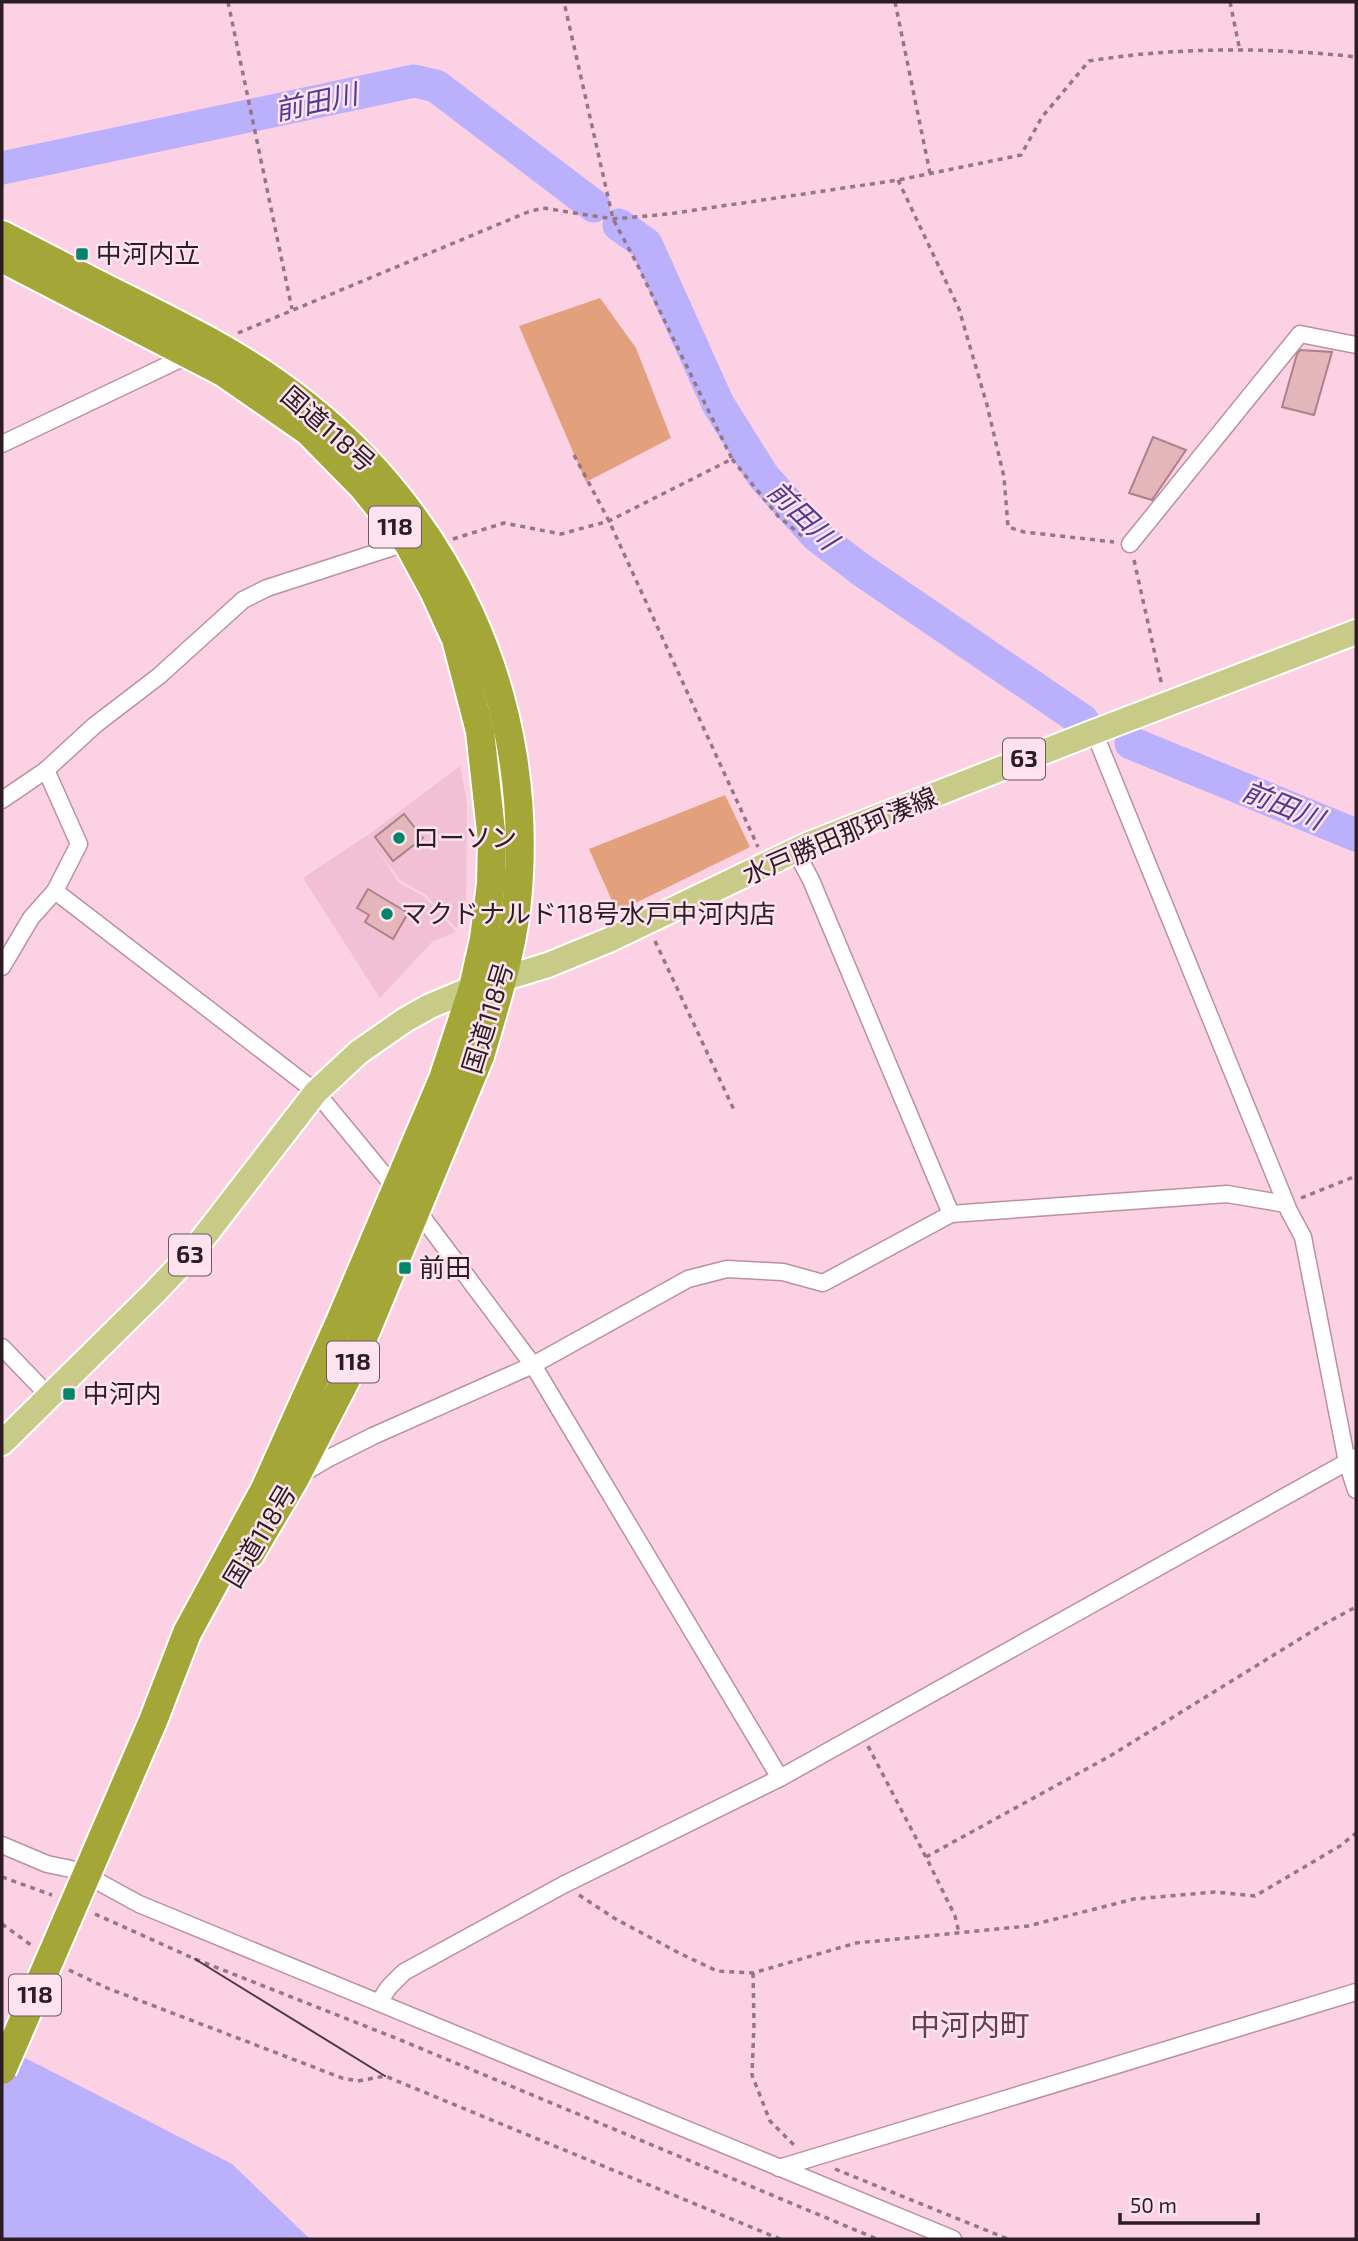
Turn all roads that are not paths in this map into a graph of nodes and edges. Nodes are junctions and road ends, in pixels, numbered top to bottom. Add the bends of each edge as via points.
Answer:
1 (2, 235) edge
2 (2, 258) edge
3 (215, 343) junction
4 (1356, 345) edge
5 (188, 355) junction
6 (2, 444) edge
7 (422, 541) junction
8 (1130, 544) road end
9 (1356, 632) edge
10 (1094, 732) junction
11 (46, 769) junction
12 (2, 800) edge
13 (796, 850) junction
14 (55, 891) junction
15 (2, 967) edge
16 (502, 979) junction
17 (473, 988) junction
18 (316, 1092) junction
19 (397, 1189) junction
20 (1286, 1204) junction
21 (417, 1210) junction
22 (951, 1214) junction
23 (2, 1347) edge
24 (533, 1365) junction
25 (50, 1396) junction
26 (2, 1443) edge
27 (1352, 1460) edge
28 (295, 1478) junction
29 (265, 1489) junction
30 (1356, 1490) edge
31 (153, 1721) junction
32 (780, 1778) junction
33 (2, 1845) edge
34 (86, 1874) junction
35 (1356, 1992) edge
36 (379, 2002) junction
37 (2, 2070) edge
38 (779, 2168) junction
39 (953, 2239) edge

1 - 3 highway, 国道118号 / 118
2 - 5 highway, 国道118号 / 118
3 - 5 street
3 - 7 highway, 国道118号 / 118 via 323,418 379,472
4 - 8 street via 1300,334
5 - 6 street
5 - 7 highway, 国道118号 / 118 via 223,372 308,431
7 - 11 street via 267,588 243,600
7 - 16 highway, 国道118号 / 118 via 472,618 490,661 513,752 519,859 513,928
7 - 17 highway, 国道118号 / 118 via 435,591 456,639 480,731 492,840 491,884
9 - 10 main road, 水戸勝田那珂湊線 / 63
10 - 13 main road, 水戸勝田那珂湊線 / 63
10 - 20 street
11 - 12 street
11 - 14 street via 79,844
13 - 16 main road, 水戸勝田那珂湊線 / 63 via 647,924
13 - 22 street
14 - 15 street via 31,918
14 - 18 street
16 - 17 main road, 水戸勝田那珂湊線 / 63
16 - 21 highway, 国道118号 / 118 via 480,1056
17 - 18 main road, 水戸勝田那珂湊線 / 63 via 388,1030
17 - 19 highway, 国道118号 / 118 via 451,1058
18 - 19 street
18 - 25 main road, 水戸勝田那珂湊線 / 63 via 190,1255
19 - 21 street
19 - 29 highway, 国道118号 / 118
20 - 22 street via 1227,1194
20 - 27 street via 1303,1237
21 - 24 street
21 - 28 highway, 国道118号 / 118 via 346,1379
22 - 24 street via 823,1283 783,1272 727,1269 688,1279
23 - 25 street
24 - 28 street via 373,1436
24 - 32 street
25 - 26 main road, 水戸勝田那珂湊線 / 63
27 - 30 street
27 - 32 street
28 - 29 street
28 - 31 highway, 国道118号 / 118 via 199,1634
29 - 31 highway, 国道118号 / 118 via 187,1633
31 - 34 highway, 国道118号 / 118
32 - 36 street via 563,1885 404,1972
33 - 34 street
34 - 36 street via 139,1904
34 - 37 highway, 国道118号 / 118, bridge
35 - 38 street
36 - 38 street
38 - 39 street

